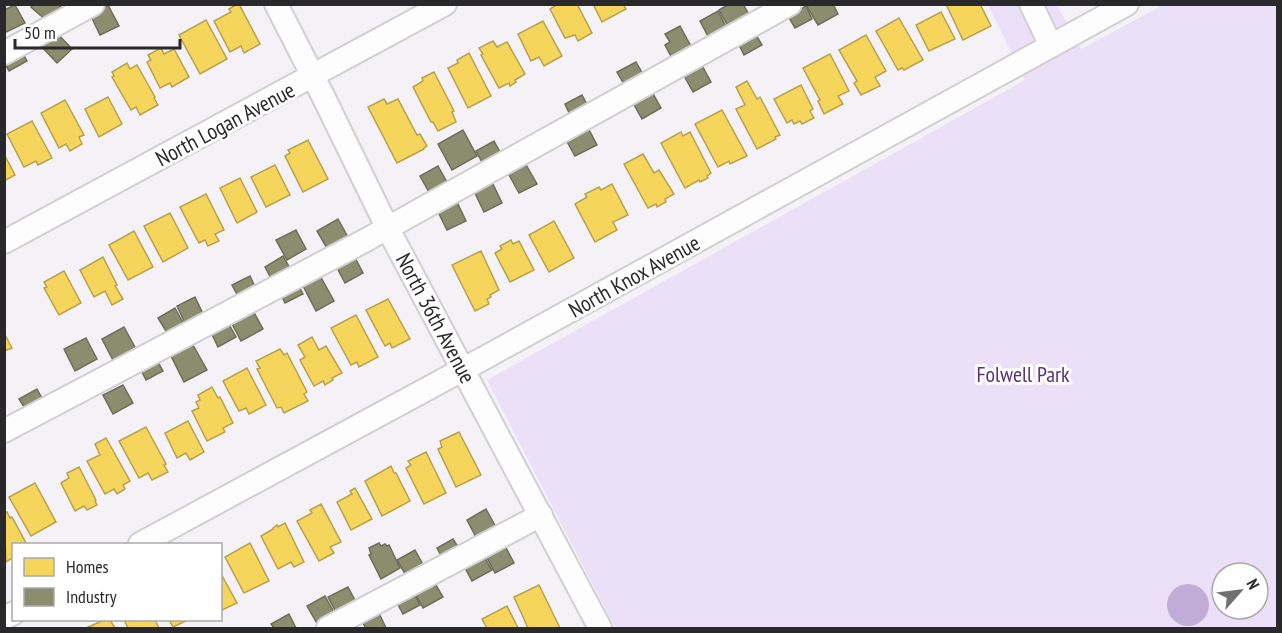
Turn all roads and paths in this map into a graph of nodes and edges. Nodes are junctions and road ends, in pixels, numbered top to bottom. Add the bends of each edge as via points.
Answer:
1 (93, 4) edge
2 (276, 4) edge
3 (445, 4) edge
4 (790, 4) edge
5 (1030, 4) edge
6 (1127, 4) edge
7 (1051, 46) junction
8 (4, 53) edge
9 (313, 76) junction
10 (387, 227) junction
11 (4, 242) edge
12 (463, 369) junction
13 (4, 431) edge
14 (541, 515) junction
15 (142, 543) edge
16 (328, 628) edge
17 (600, 628) edge

1 - 8 street
2 - 9 street, North 36th Avenue
3 - 9 street, North Logan Avenue
4 - 10 street
5 - 7 street
6 - 7 street, North Knox Avenue
7 - 12 street, North Knox Avenue
9 - 10 street, North 36th Avenue
9 - 11 street, North Logan Avenue
10 - 12 street, North 36th Avenue
10 - 13 street
12 - 14 street, North 36th Avenue
12 - 15 street, North Knox Avenue
14 - 16 street
14 - 17 street, North 36th Avenue

